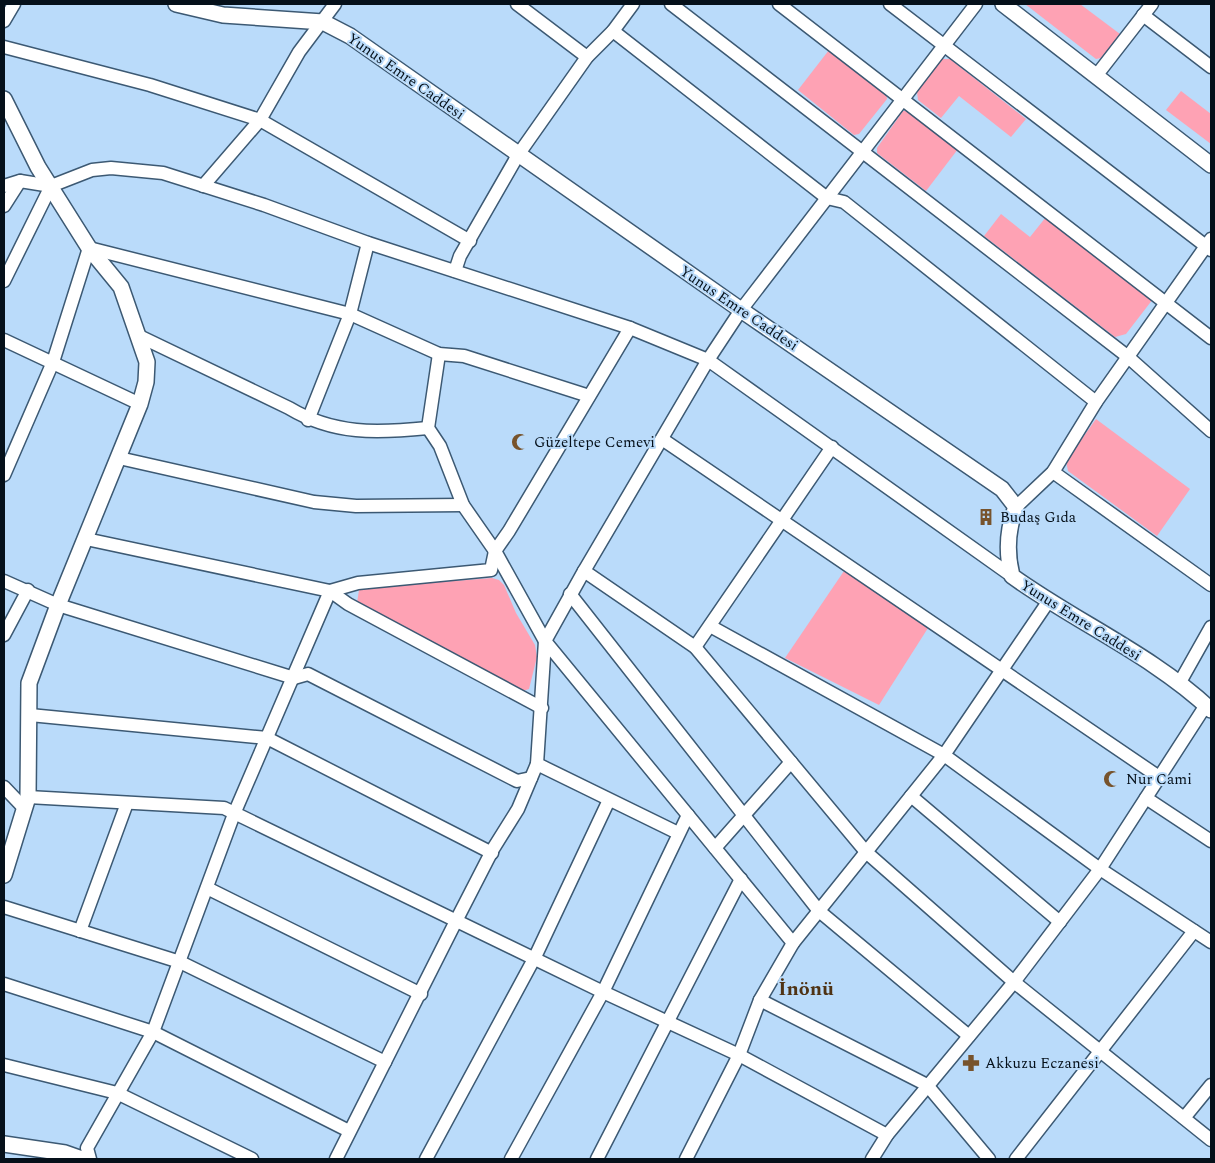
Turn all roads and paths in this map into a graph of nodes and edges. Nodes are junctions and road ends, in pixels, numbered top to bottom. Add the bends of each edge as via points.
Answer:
1 (14, 4) edge
2 (176, 4) edge
3 (335, 4) edge
4 (517, 4) edge
5 (633, 4) edge
6 (671, 4) edge
7 (779, 4) edge
8 (890, 4) edge
9 (976, 4) edge
10 (1002, 4) edge
11 (1152, 4) edge
12 (1143, 15) junction
13 (4, 21) edge
14 (323, 22) junction
15 (613, 31) junction
16 (944, 45) junction
17 (4, 47) edge
18 (587, 57) junction
19 (1211, 67) edge
20 (1096, 76) junction
21 (4, 99) edge
22 (902, 100) junction
23 (260, 120) junction
24 (862, 152) junction
25 (518, 155) junction
26 (1211, 165) edge
27 (20, 181) junction
28 (4, 186) edge
29 (51, 186) junction
30 (203, 186) junction
31 (826, 198) junction
32 (4, 206) edge
33 (470, 241) junction
34 (368, 244) junction
35 (1210, 245) edge
36 (89, 248) junction
37 (455, 271) junction
38 (4, 281) edge
39 (1165, 303) junction
40 (741, 310) junction
41 (350, 314) junction
42 (630, 328) junction
43 (139, 336) junction
44 (1211, 338) edge
45 (4, 340) edge
46 (439, 354) junction
47 (1127, 356) junction
48 (708, 360) junction
49 (53, 362) junction
50 (589, 396) junction
51 (1096, 402) junction
52 (140, 404) junction
53 (308, 420) junction
54 (428, 428) junction
55 (1211, 431) edge
56 (662, 440) junction
57 (832, 447) junction
58 (119, 458) junction
59 (1053, 472) junction
60 (4, 475) edge
61 (463, 504) junction
62 (1016, 507) junction
63 (782, 521) junction
64 (86, 539) junction
65 (495, 551) junction
66 (584, 571) junction
67 (1012, 576) junction
68 (4, 580) edge
69 (1211, 585) edge
70 (28, 590) junction
71 (330, 591) junction
72 (570, 594) junction
73 (1048, 602) junction
74 (58, 605) junction
75 (710, 626) junction
76 (1211, 627) edge
77 (4, 635) edge
78 (545, 641) junction
79 (695, 648) junction
80 (1002, 670) junction
81 (294, 678) junction
82 (1180, 682) junction
83 (1209, 707) edge
84 (542, 708) junction
85 (30, 715) junction
86 (267, 738) junction
87 (944, 755) junction
88 (791, 762) junction
89 (537, 764) junction
90 (1159, 777) junction
91 (531, 778) junction
92 (4, 787) edge
93 (911, 796) junction
94 (1146, 798) junction
95 (609, 800) junction
96 (127, 802) junction
97 (27, 803) junction
98 (234, 814) junction
99 (688, 815) junction
100 (744, 815) junction
101 (678, 833) junction
102 (1211, 841) edge
103 (715, 848) junction
104 (492, 852) junction
105 (866, 852) junction
106 (1100, 869) junction
107 (4, 875) edge
108 (740, 879) junction
109 (207, 888) junction
110 (4, 907) edge
111 (819, 911) junction
112 (456, 921) junction
113 (1060, 922) junction
114 (80, 931) junction
115 (1194, 931) junction
116 (1211, 942) edge
117 (793, 943) junction
118 (535, 957) junction
119 (180, 962) junction
120 (1014, 982) junction
121 (4, 984) edge
122 (602, 992) junction
123 (421, 994) junction
124 (760, 1000) junction
125 (669, 1022) junction
126 (153, 1032) junction
127 (968, 1036) junction
128 (1100, 1051) junction
129 (739, 1054) junction
130 (385, 1062) junction
131 (4, 1065) edge
132 (1211, 1084) edge
133 (927, 1086) junction
134 (117, 1093) junction
135 (1184, 1118) junction
136 (349, 1131) junction
137 (887, 1135) junction
138 (1211, 1140) edge
139 (4, 1144) edge
140 (82, 1159) edge
141 (90, 1159) edge
142 (252, 1159) edge
143 (336, 1159) edge
144 (426, 1159) edge
145 (511, 1159) edge
146 (598, 1159) edge
147 (686, 1159) edge
148 (872, 1159) edge
149 (989, 1159) edge
150 (1016, 1159) edge

1 - 13 street
2 - 14 street, Yunus Emre Caddesi via 223,15
3 - 14 street
4 - 18 street
5 - 15 street
6 - 24 street
7 - 22 street
8 - 16 street
9 - 16 street
10 - 20 street
11 - 12 street
12 - 19 street
12 - 20 street
14 - 23 street via 298,52
14 - 25 street, Yunus Emre Caddesi via 350,36
15 - 18 street
15 - 31 street
16 - 22 street
16 - 35 street
17 - 23 street via 150,85
18 - 25 street
20 - 26 street
21 - 29 street
22 - 24 street
22 - 39 street
23 - 30 street
23 - 33 street
24 - 31 street
24 - 47 street
25 - 33 street
25 - 40 street, Yunus Emre Caddesi
27 - 28 street
27 - 29 street
27 - 32 street
29 - 30 street via 92,170 111,168 163,173
29 - 36 street
29 - 38 street
30 - 34 street
31 - 40 street
31 - 51 street via 844,202
33 - 37 street
34 - 37 street
34 - 41 street
35 - 39 street
36 - 41 street
36 - 43 street via 121,287
36 - 49 street
37 - 42 street
39 - 44 street
39 - 47 street
40 - 48 street
40 - 62 street, Yunus Emre Caddesi via 992,481
41 - 46 street
41 - 53 street
42 - 48 street
42 - 50 street
43 - 52 street via 147,362
43 - 53 street
45 - 49 street
46 - 50 street via 464,356
46 - 54 street
47 - 51 street
47 - 55 street
48 - 56 street
48 - 57 street
49 - 52 street
49 - 60 street
50 - 65 street
51 - 59 street
52 - 58 street
53 - 54 street via 356,432
54 - 61 street via 440,446
56 - 63 street
56 - 66 street
57 - 63 street
57 - 67 street
58 - 61 street via 314,502 356,506
58 - 64 street
59 - 62 street
59 - 69 street
61 - 65 street
62 - 67 street, Yunus Emre Caddesi via 1008,531 1008,560
63 - 75 street
63 - 80 street
64 - 71 street
64 - 74 street
65 - 71 street via 491,570 358,583
65 - 78 street
66 - 72 street
66 - 79 street
67 - 73 street, Yunus Emre Caddesi
68 - 70 street
70 - 74 street
70 - 77 street
71 - 81 street
71 - 84 street via 348,604
72 - 78 street
72 - 100 street
73 - 80 street
73 - 82 street, Yunus Emre Caddesi
74 - 81 street
74 - 85 street via 29,682
75 - 79 street
75 - 87 street
76 - 82 street
78 - 84 street
78 - 99 street
79 - 88 street
80 - 87 street
80 - 90 street
81 - 86 street
81 - 91 street via 308,674 517,781
82 - 83 street, Yunus Emre Caddesi
83 - 90 street
84 - 89 street
85 - 86 street
85 - 97 street
86 - 98 street
86 - 104 street
87 - 93 street
87 - 106 street
88 - 100 street
88 - 105 street
89 - 91 street
89 - 95 street
90 - 94 street
91 - 104 street via 518,810
92 - 97 street
93 - 105 street
93 - 113 street
94 - 102 street
94 - 106 street
95 - 101 street
95 - 118 street
96 - 97 street
96 - 98 street via 224,808
96 - 114 street
97 - 107 street
98 - 109 street
98 - 112 street
99 - 101 street
99 - 103 street
100 - 103 street
100 - 111 street
101 - 122 street
103 - 108 street
104 - 112 street
105 - 111 street
105 - 120 street
106 - 113 street
106 - 115 street
108 - 117 street
108 - 125 street
109 - 119 street
109 - 123 street
110 - 114 street
111 - 117 street
111 - 127 street
112 - 118 street
112 - 123 street
113 - 120 street
114 - 119 street
115 - 116 street
115 - 128 street
117 - 124 street
118 - 122 street
118 - 144 street
119 - 126 street
119 - 130 street
120 - 127 street
120 - 128 street
121 - 126 street
122 - 125 street
122 - 145 street
123 - 130 street
124 - 129 street
124 - 133 street
125 - 129 street
125 - 146 street
126 - 134 street
126 - 136 street
127 - 133 street
128 - 135 street
128 - 150 street
129 - 137 street
129 - 147 street
130 - 136 street
131 - 134 street
132 - 135 street
133 - 137 street
133 - 149 street
134 - 141 street via 87,1148
134 - 142 street
135 - 138 street
136 - 143 street
137 - 148 street
139 - 140 street via 65,1153

